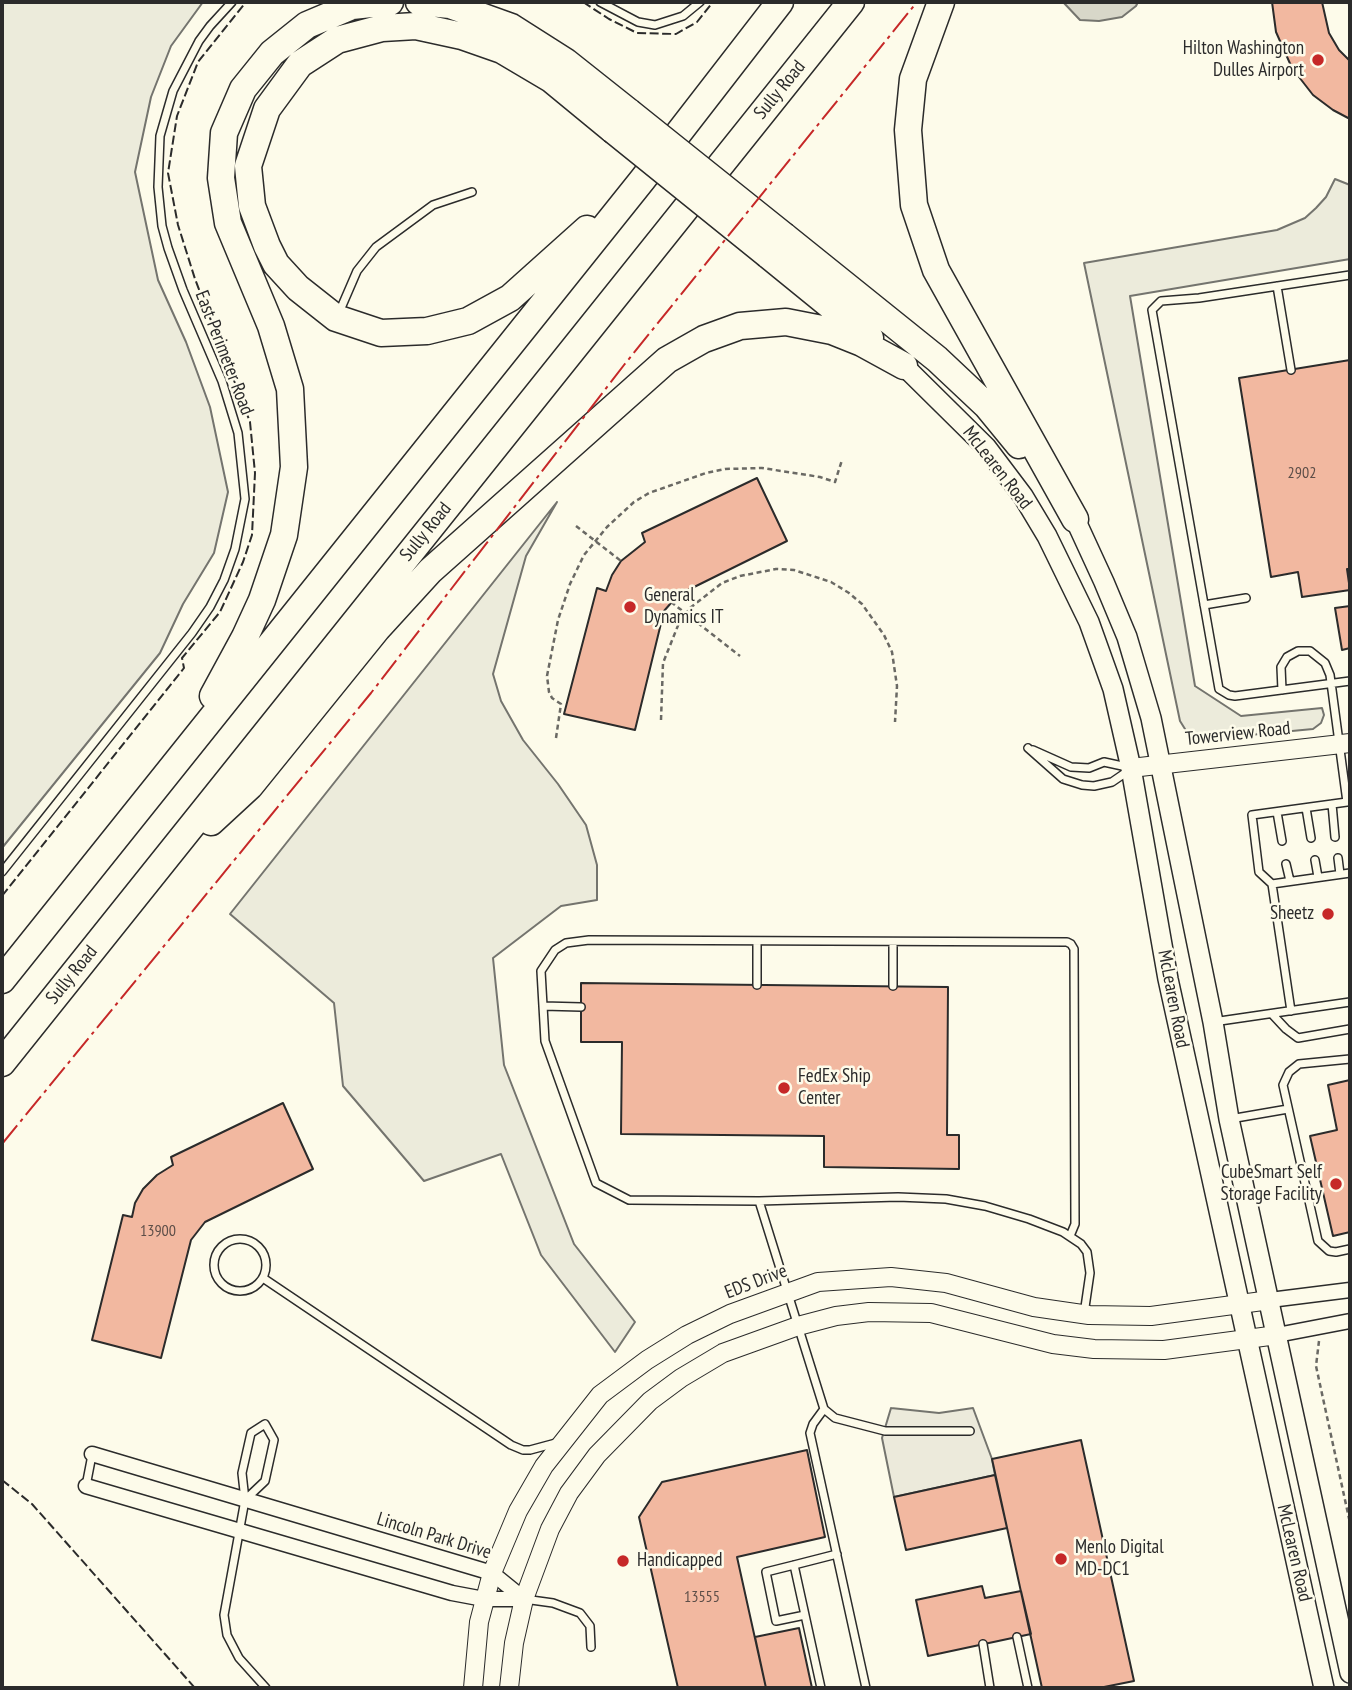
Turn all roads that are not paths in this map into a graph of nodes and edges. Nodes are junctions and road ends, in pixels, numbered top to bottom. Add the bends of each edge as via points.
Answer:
1 (232, 2) edge
2 (390, 2) edge
3 (419, 2) edge
4 (600, 2) edge
5 (700, 2) edge
6 (780, 2) edge
7 (850, 2) edge
8 (941, 2) edge
9 (621, 121) junction
10 (643, 179) junction
11 (472, 192) dead end
12 (776, 245) junction
13 (267, 246) junction
14 (242, 257) junction
15 (1350, 275) edge
16 (1277, 286) junction
17 (336, 318) junction
18 (904, 366) junction
19 (1291, 370) dead end
20 (1075, 519) junction
21 (1246, 598) dead end
22 (1204, 605) junction
23 (1350, 681) edge
24 (1329, 684) junction
25 (1282, 690) junction
26 (1345, 744) edge
27 (1161, 764) junction
28 (1131, 768) junction
29 (166, 774) junction
30 (1349, 802) edge
31 (1332, 804) junction
32 (1306, 808) junction
33 (1277, 812) junction
34 (1335, 837) dead end
35 (1311, 838) dead end
36 (1282, 841) dead end
37 (1338, 858) dead end
38 (1315, 860) dead end
39 (1286, 864) dead end
40 (2, 872) edge
41 (1350, 873) edge
42 (1340, 874) junction
43 (1318, 877) junction
44 (147, 881) junction
45 (1290, 881) junction
46 (1272, 884) junction
47 (757, 942) junction
48 (892, 943) junction
49 (2, 980) edge
50 (757, 985) dead end
51 (893, 986) dead end
52 (1350, 1002) edge
53 (543, 1006) junction
54 (581, 1007) dead end
55 (1291, 1011) junction
56 (1272, 1014) junction
57 (1213, 1022) junction
58 (1350, 1029) edge
59 (1350, 1059) edge
60 (2, 1063) edge
61 (1288, 1109) junction
62 (1229, 1119) junction
63 (759, 1201) junction
64 (1070, 1236) junction
65 (1350, 1249) edge
66 (263, 1278) junction
67 (1350, 1290) edge
68 (788, 1292) junction
69 (1270, 1300) junction
70 (1240, 1305) junction
71 (1084, 1315) junction
72 (1350, 1321) edge
73 (798, 1326) junction
74 (1277, 1335) junction
75 (1247, 1340) junction
76 (824, 1409) junction
77 (970, 1431) dead end
78 (563, 1441) junction
79 (92, 1454) joint
80 (86, 1486) joint
81 (245, 1500) junction
82 (239, 1532) junction
83 (837, 1554) junction
84 (794, 1564) junction
85 (492, 1573) junction
86 (484, 1599) junction
87 (524, 1599) junction
88 (805, 1615) junction
89 (1017, 1637) dead end
90 (983, 1644) dead end
91 (592, 1647) dead end
92 (1350, 1673) edge
93 (266, 1688) edge
94 (473, 1688) edge
95 (509, 1688) edge
96 (821, 1688) edge
97 (866, 1688) edge
98 (989, 1688) edge
99 (1028, 1688) edge
100 (1324, 1688) edge

1 - 40 lane, East Perimeter Road via 199,41 173,92 160,136 158,187 168,248 238,433 245,499 240,533 224,580 192,633
2 - 14 highway via 352,6 307,25 272,53 243,89 224,133 221,178 228,223
3 - 9 highway via 450,5 511,27 566,62
4 - 5 lane via 638,22 656,25 683,16
6 - 10 highway
7 - 44 highway, Sully Road
8 - 20 highway via 913,79 908,130 914,205 936,270
9 - 12 highway, bridge
9 - 13 highway via 502,50 462,36 416,26 382,28 337,40 300,64 267,109 248,166 252,206
10 - 17 highway via 510,298 468,321 428,331 381,333
10 - 29 highway
11 - 17 lane via 433,205 376,247 357,271
12 - 18 highway
12 - 20 highway via 937,359 987,406
13 - 14 lane
13 - 17 highway via 298,288
14 - 29 highway via 271,326 290,389 294,467 285,535 245,637
15 - 16 lane
16 - 19 lane
16 - 22 lane via 1161,301 1153,310
18 - 28 main road, McLearen Road via 986,447 1047,536 1102,655
18 - 44 highway via 832,331 786,322 740,326 667,360 430,571 250,786
20 - 27 main road, McLearen Road via 1127,637
21 - 22 lane
22 - 25 lane via 1219,689 1235,696
23 - 24 lane
24 - 25 lane
24 - 25 lane via 1328,668 1321,658 1298,651 1281,667
24 - 26 lane
26 - 27 street, Towerview Road
26 - 30 lane
27 - 28 street, Towerview Road
27 - 57 main road, McLearen Road
28 - 28 lane via 1104,762 1089,768 1070,767 1028,748 1063,779 1082,785 1112,782
28 - 70 main road, McLearen Road via 1168,979
29 - 49 highway
30 - 31 lane
31 - 32 lane
31 - 34 lane
32 - 33 lane
32 - 35 lane
33 - 36 lane
33 - 46 lane via 1252,815 1259,872
37 - 42 lane
38 - 43 lane
39 - 45 lane
41 - 42 lane
42 - 43 lane
43 - 45 lane
44 - 60 highway, Sully Road
45 - 46 lane
46 - 55 lane
47 - 48 lane
47 - 50 lane
47 - 53 lane via 566,943 555,950 541,971
48 - 51 lane
48 - 64 lane via 1071,944 1075,1224
52 - 55 lane
53 - 54 lane
53 - 63 lane via 545,1041 596,1183 629,1200
55 - 56 lane
56 - 57 lane
56 - 58 lane via 1298,1038
57 - 62 main road, McLearen Road
59 - 61 lane via 1294,1067 1283,1085
61 - 62 lane
61 - 65 lane via 1318,1241 1329,1251
62 - 69 main road, McLearen Road
63 - 64 lane via 946,1199 1029,1219
63 - 68 lane
64 - 71 lane via 1081,1244 1089,1261
66 - 66 lane via 264,1254 249,1240 228,1242 216,1256 215,1271 225,1287 244,1291 255,1288
66 - 78 lane via 499,1437 523,1450
67 - 69 street
68 - 71 street, EDS Drive via 818,1282 856,1278 927,1279
68 - 73 lane
68 - 78 street, EDS Drive via 730,1314 647,1360 600,1395
69 - 70 street, EDS Drive
69 - 74 main road, McLearen Road
70 - 71 street, EDS Drive via 1151,1316
70 - 75 main road, McLearen Road
72 - 74 street
73 - 75 street via 836,1316 900,1312 946,1316 1031,1339 1094,1349 1164,1350
73 - 76 lane
73 - 87 street via 723,1353 649,1401 619,1430 558,1512
74 - 75 street
74 - 92 main road, McLearen Road
75 - 100 main road, McLearen Road
76 - 77 lane via 835,1418 885,1431
76 - 83 lane via 810,1433
78 - 85 street, EDS Drive via 529,1490
79 - 80 lane
79 - 81 street, Lincoln Park Drive
80 - 82 street
81 - 81 lane via 265,1481 274,1440 265,1423 251,1433 242,1473
81 - 82 lane
81 - 85 street, Lincoln Park Drive
82 - 86 street
82 - 93 lane via 224,1615 227,1635 239,1658
83 - 84 lane
83 - 97 lane
84 - 88 lane
84 - 88 lane via 766,1572 776,1621
85 - 86 street, EDS Drive
85 - 87 street, Lincoln Park Drive
86 - 87 street
86 - 94 street, EDS Drive
87 - 91 lane via 580,1613 590,1626
87 - 95 street
88 - 96 lane
89 - 99 lane
90 - 98 lane

